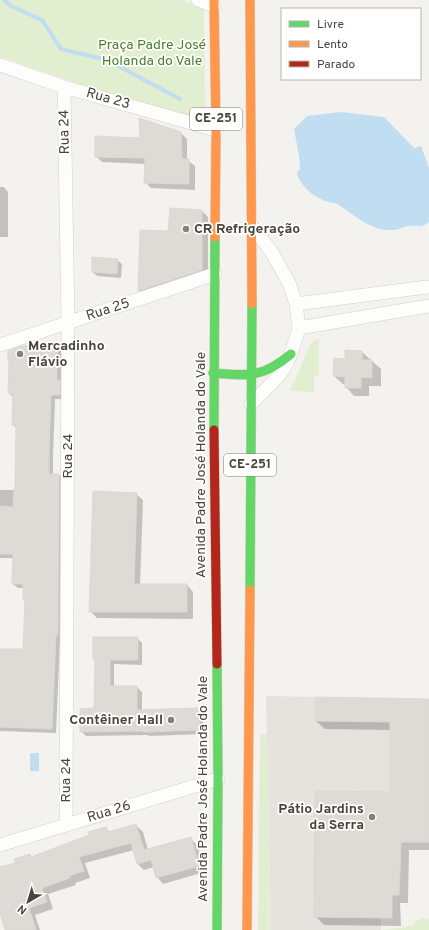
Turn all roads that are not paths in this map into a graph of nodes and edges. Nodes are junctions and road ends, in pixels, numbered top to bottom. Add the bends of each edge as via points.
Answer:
1 (198, 0) edge
2 (250, 0) edge
3 (214, 3) edge
4 (0, 65) edge
5 (64, 87) junction
6 (216, 130) junction
7 (250, 224) junction
8 (215, 274) junction
9 (428, 285) edge
10 (296, 304) junction
11 (429, 305) edge
12 (68, 323) junction
13 (299, 328) junction
14 (0, 345) edge
15 (291, 354) junction
16 (214, 373) junction
17 (252, 375) junction
18 (251, 404) junction
19 (218, 779) junction
20 (66, 825) junction
21 (0, 845) edge
22 (217, 930) edge
23 (247, 930) edge

1 - 3 street
2 - 7 main road, CE-251
3 - 6 main road, Avenida Padre José Holanda do Vale / CE-251
4 - 5 street, Rua 23
5 - 6 street, Rua 23
5 - 12 street, Rua 24
6 - 8 main road, Avenida Padre José Holanda do Vale / CE-251
7 - 10 street via 282,269
7 - 17 main road, CE-251
8 - 12 street, Rua 25
8 - 16 main road, Avenida Padre José Holanda do Vale / CE-251
9 - 10 street
9 - 11 street via 426,293
10 - 13 street
11 - 13 street
12 - 14 street, Rua 25
12 - 20 street, Rua 24
13 - 15 street
15 - 17 main road via 272,370
15 - 18 street via 279,376
16 - 17 main road
16 - 19 main road, Avenida Padre José Holanda do Vale / CE-251
17 - 18 main road, CE-251
18 - 23 main road, CE-251
19 - 20 street, Rua 26
19 - 22 main road, Avenida Padre José Holanda do Vale / CE-251
20 - 21 street, Rua 26

